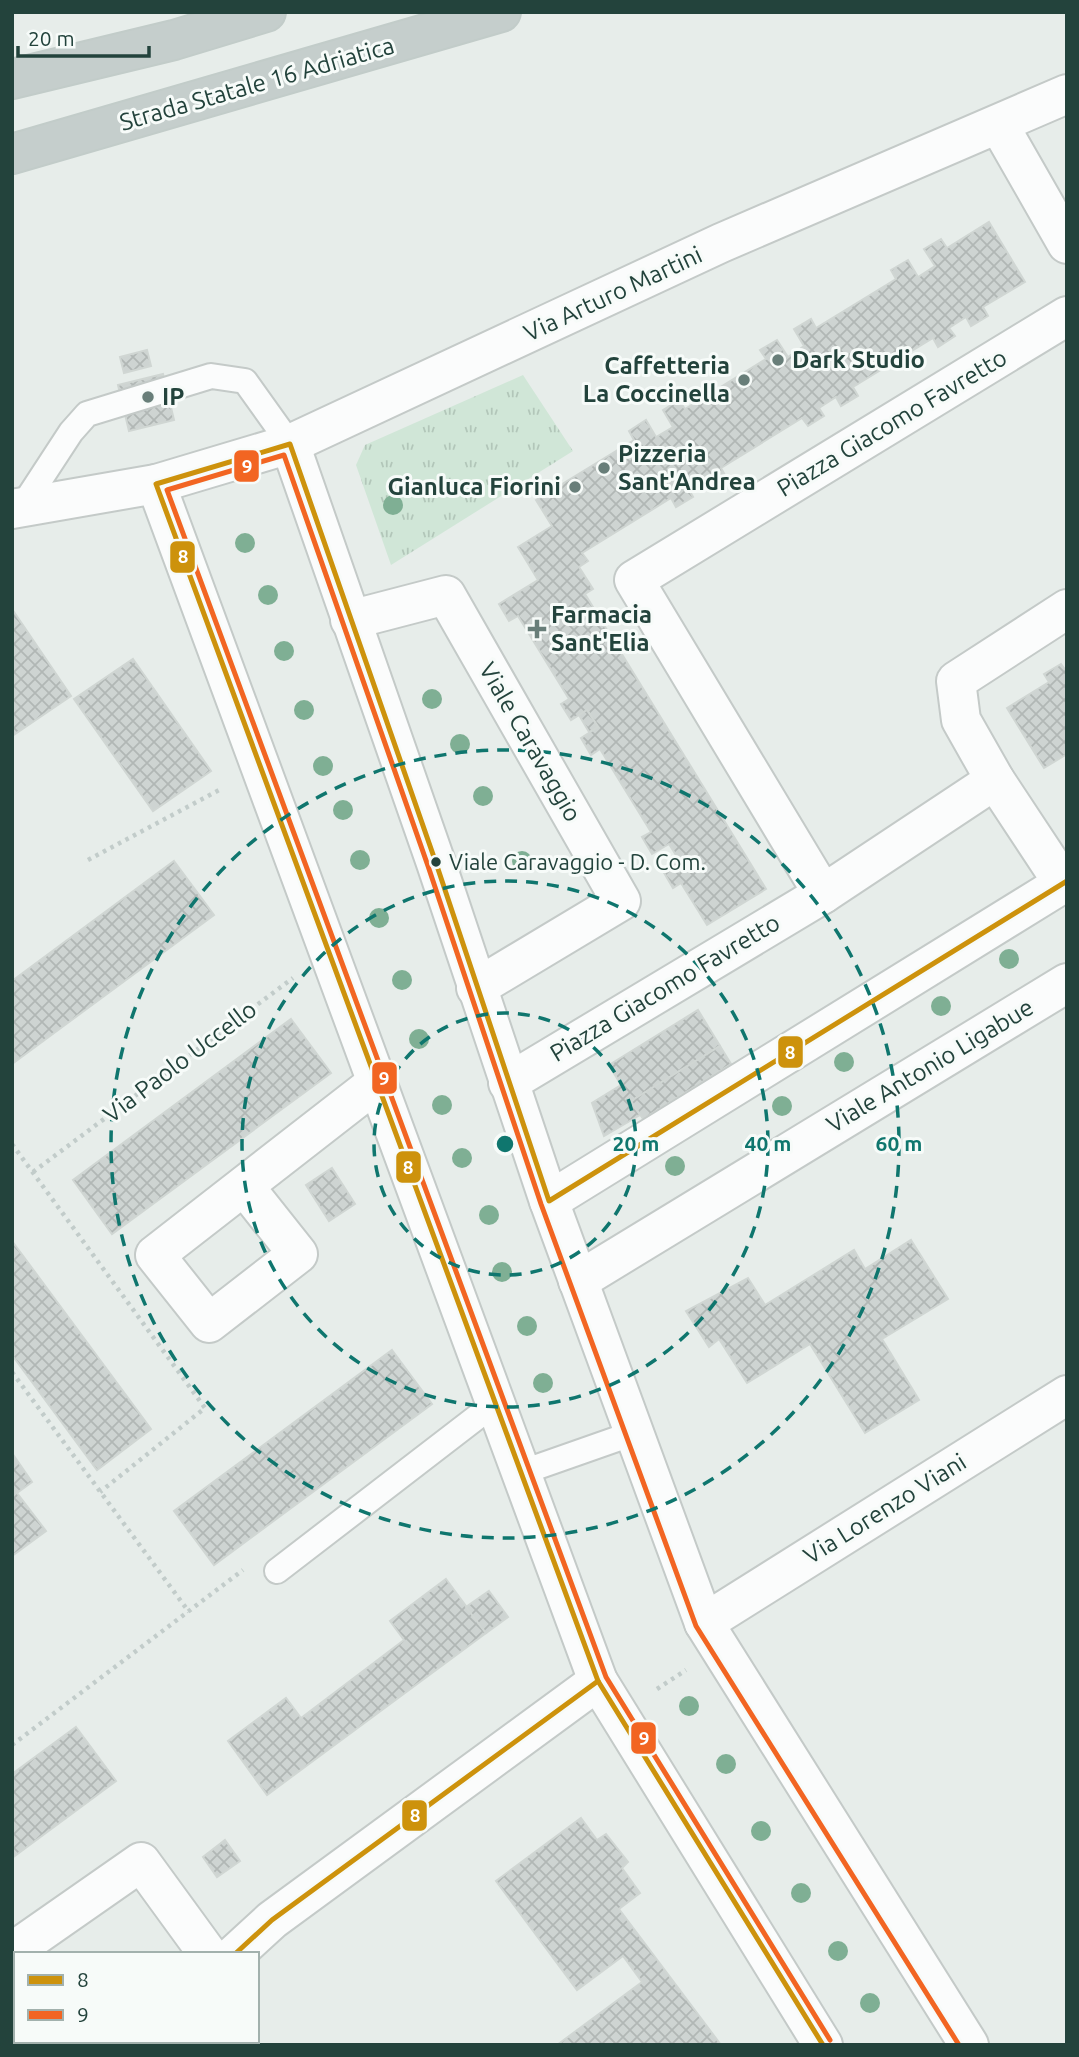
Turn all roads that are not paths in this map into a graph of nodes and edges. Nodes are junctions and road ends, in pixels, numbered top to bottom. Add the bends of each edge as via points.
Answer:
1 (266, 12) edge
2 (501, 12) edge
3 (12, 79) edge
4 (1067, 93) edge
5 (999, 125) junction
6 (12, 154) edge
7 (1064, 233) edge
8 (1067, 317) edge
9 (290, 444) junction
10 (156, 484) junction
11 (17, 508) edge
12 (1067, 609) edge
13 (350, 620) junction
14 (995, 780) junction
15 (1065, 882) edge
16 (822, 894) junction
17 (476, 988) junction
18 (1061, 998) edge
19 (376, 1083) junction
20 (508, 1083) junction
21 (244, 1186) dead end
22 (549, 1201) junction
23 (578, 1281) junction
24 (1067, 1395) edge
25 (495, 1404) junction
26 (634, 1433) junction
27 (520, 1473) junction
28 (277, 1571) road end
29 (704, 1623) junction
30 (598, 1681) junction
31 (12, 1952) edge
32 (207, 1952) edge
33 (237, 1952) edge
34 (822, 2045) edge
35 (969, 2045) edge

1 - 3 highway via 174,40
2 - 6 highway, Strada Statale 16 Adriatica
4 - 5 street, Via Arturo Martini
5 - 7 street
5 - 9 street, Via Arturo Martini via 721,243
8 - 16 street, Piazza Giacomo Favretto via 634,580
9 - 10 street, Via Arturo Martini
9 - 11 lane via 245,381 211,376 88,414
9 - 13 street
10 - 11 street, Via Arturo Martini
10 - 19 street
12 - 14 street via 956,681 961,719
13 - 17 street
13 - 17 street, Viale Caravaggio via 446,595 621,901
14 - 15 street
14 - 16 street, Piazza Giacomo Favretto
15 - 22 street
16 - 20 street, Piazza Giacomo Favretto
17 - 20 street
18 - 23 street, Viale Antonio Ligabue
19 - 21 street
19 - 25 street
20 - 22 street
22 - 23 street
23 - 26 street
24 - 29 street, Via Lorenzo Viani
25 - 27 street
25 - 28 lane
26 - 27 lane
26 - 29 street
27 - 30 street
29 - 35 street
30 - 33 street via 272,1920
30 - 34 street
31 - 32 street via 141,1862

